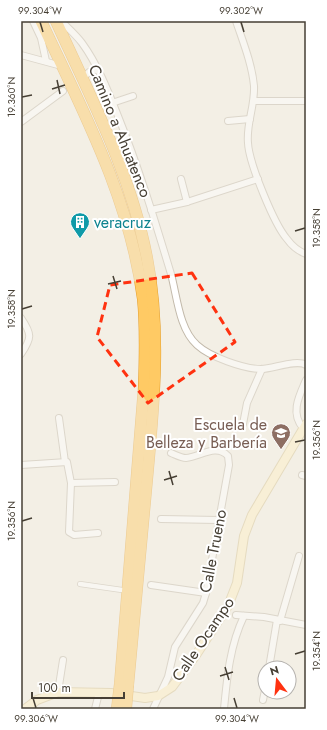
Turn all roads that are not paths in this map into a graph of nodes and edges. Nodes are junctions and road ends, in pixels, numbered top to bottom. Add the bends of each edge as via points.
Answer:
1 (33, 21) edge
2 (41, 21) edge
3 (56, 21) edge
4 (61, 21) edge
5 (236, 21) edge
6 (21, 55) edge
7 (46, 62) junction
8 (58, 65) dead end
9 (98, 69) junction
10 (85, 73) dead end
11 (63, 91) dead end
12 (133, 96) dead end
13 (254, 101) junction
14 (306, 101) edge
15 (112, 102) junction
16 (250, 119) junction
17 (228, 121) dead end
18 (21, 122) edge
19 (182, 179) dead end
20 (258, 180) junction
21 (187, 202) junction
22 (151, 210) junction
23 (306, 254) edge
24 (21, 318) edge
25 (21, 354) edge
26 (306, 365) edge
27 (262, 369) junction
28 (306, 380) edge
29 (59, 418) dead end
30 (243, 424) dead end
31 (304, 426) edge
32 (171, 453) dead end
33 (66, 462) junction
34 (21, 465) edge
35 (115, 482) dead end
36 (70, 483) junction
37 (161, 519) dead end
38 (218, 520) junction
39 (98, 533) dead end
40 (299, 556) dead end
41 (80, 584) dead end
42 (151, 585) dead end
43 (122, 590) dead end
44 (206, 594) junction
45 (236, 615) dead end
46 (244, 616) junction
47 (278, 621) junction
48 (306, 625) edge
49 (63, 660) dead end
50 (271, 660) edge
51 (124, 684) junction
52 (58, 692) junction
53 (99, 693) junction
54 (158, 696) junction
55 (25, 709) edge
56 (94, 709) edge
57 (121, 709) edge
58 (153, 709) edge
59 (224, 709) edge

1 - 7 street via 41,38
2 - 51 highway via 116,188 131,236 143,300 144,387
3 - 51 highway via 117,156 142,233 151,288 155,338 152,437
4 - 9 street, Camino a Ahuatenco via 82,43
5 - 13 street via 252,72
6 - 7 street
7 - 8 street
9 - 10 street
9 - 15 street, Camino a Ahuatenco
11 - 18 street
12 - 15 street
13 - 14 street
13 - 16 street
15 - 22 street, Camino a Ahuatenco
16 - 17 street
16 - 20 street via 248,146
19 - 21 street
20 - 21 street
20 - 23 street via 286,239
21 - 22 street
22 - 27 street, Camino a Ahuatenco via 190,337 208,352 239,365
24 - 25 street via 30,336
26 - 27 street, Camino a Ahuatenco via 298,363
27 - 30 street via 247,403
28 - 31 street via 297,400 296,413 298,422
29 - 33 street
31 - 54 main road, Calle Ocampo via 252,515 244,536 237,584 228,606 177,681
32 - 38 street, Calle Trueno via 186,458 216,450 228,456 229,465
33 - 34 street
33 - 36 street
35 - 36 street
36 - 39 street via 69,532 74,535
37 - 38 street
38 - 44 street, Calle Trueno
40 - 47 street
41 - 43 street
42 - 44 street
44 - 54 street, Calle Trueno via 175,647 168,677
45 - 46 street
46 - 47 street
46 - 59 street via 236,632
47 - 48 street
47 - 50 street
49 - 52 street
51 - 57 highway, bridge
52 - 53 main road
52 - 55 main road via 37,700
53 - 54 main road via 145,698
53 - 56 street
54 - 58 street, Calle Trueno

